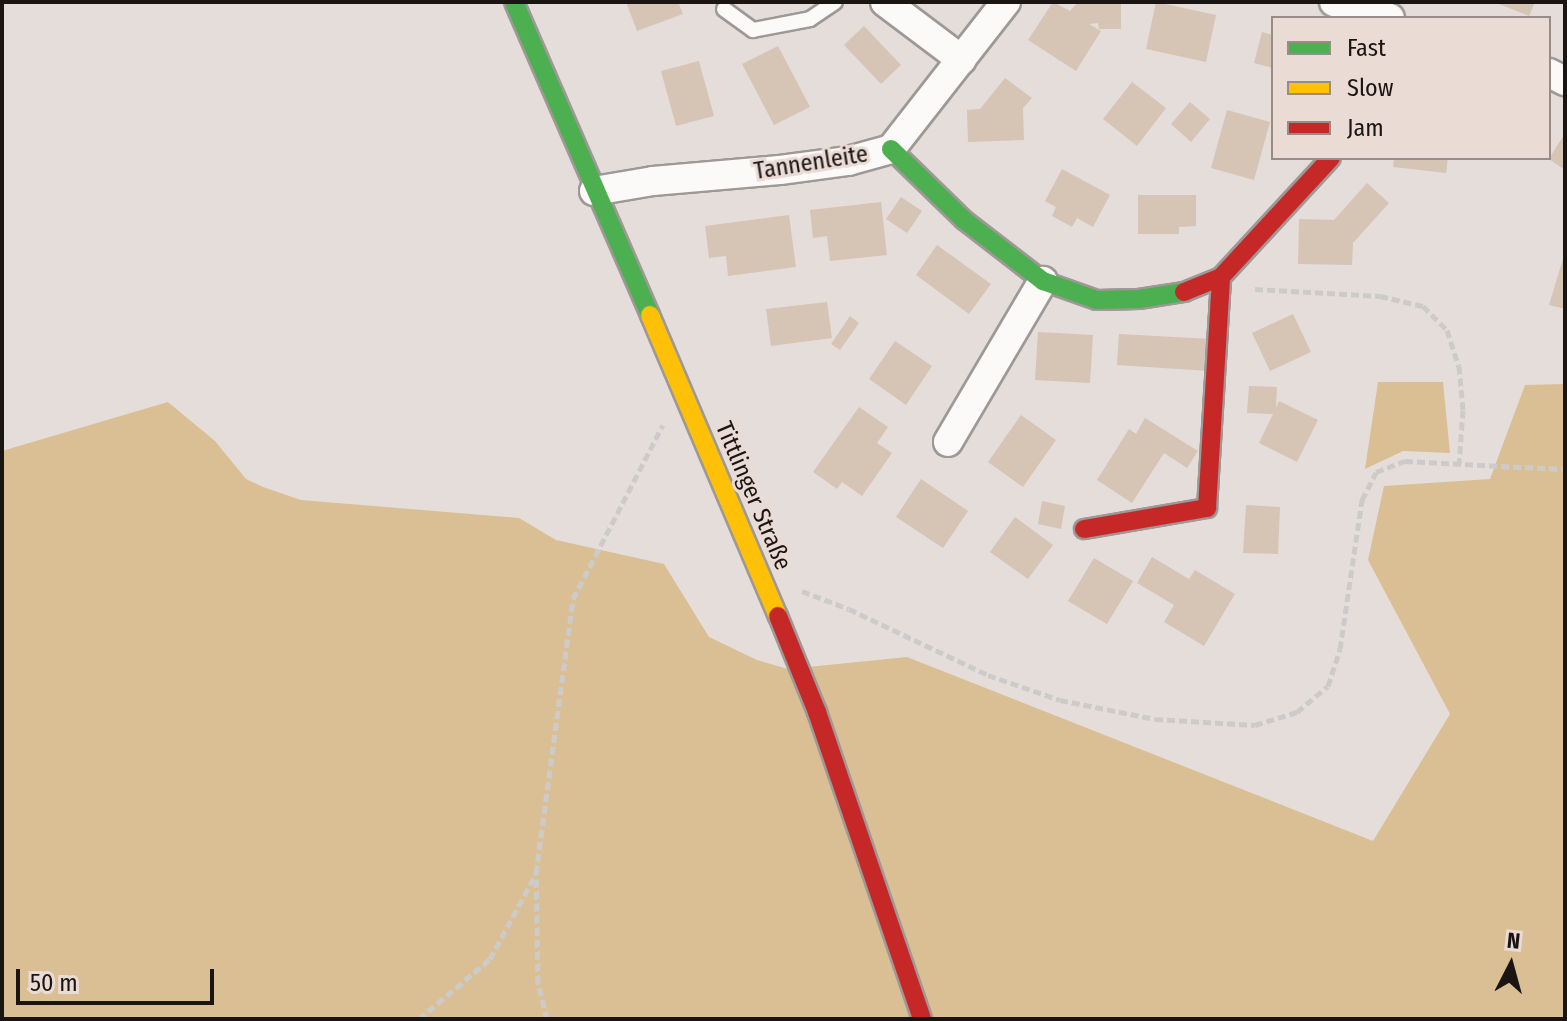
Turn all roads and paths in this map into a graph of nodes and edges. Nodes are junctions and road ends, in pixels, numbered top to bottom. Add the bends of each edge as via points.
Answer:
1 (514, 2) edge
2 (835, 2) edge
3 (885, 2) edge
4 (1006, 2) edge
5 (1334, 2) edge
6 (724, 9) dead end
7 (1383, 16) edge
8 (962, 60) junction
9 (891, 149) junction
10 (1329, 160) edge
11 (594, 191) junction
12 (1043, 281) junction
13 (1221, 282) junction
14 (681, 388) junction
15 (948, 442) dead end
16 (1459, 464) junction
17 (1565, 469) edge
18 (1084, 529) dead end
19 (795, 576) dead end
20 (536, 873) junction
21 (419, 1019) edge
22 (547, 1019) edge
23 (922, 1019) edge

1 - 11 street, Tittlinger Straße
2 - 6 lane via 810,19 753,30
3 - 8 street
4 - 8 street, Tannenleite
5 - 7 street
8 - 9 street, Tannenleite
9 - 11 street, Tannenleite via 848,161
9 - 12 street via 964,220
10 - 13 street
11 - 14 street, Tittlinger Straße
12 - 13 street via 1097,300 1139,299
12 - 15 street
13 - 16 path via 1380,296 1423,306 1447,330 1459,366
13 - 18 street via 1207,508
14 - 20 path via 573,599
14 - 23 street, Tittlinger Straße via 817,712
16 - 17 path
16 - 19 path via 1405,461 1376,472 1362,500 1340,649 1328,686 1297,712 1255,725 1155,719 1060,700 988,675 801,591
20 - 21 path via 490,959
20 - 22 path via 538,983

